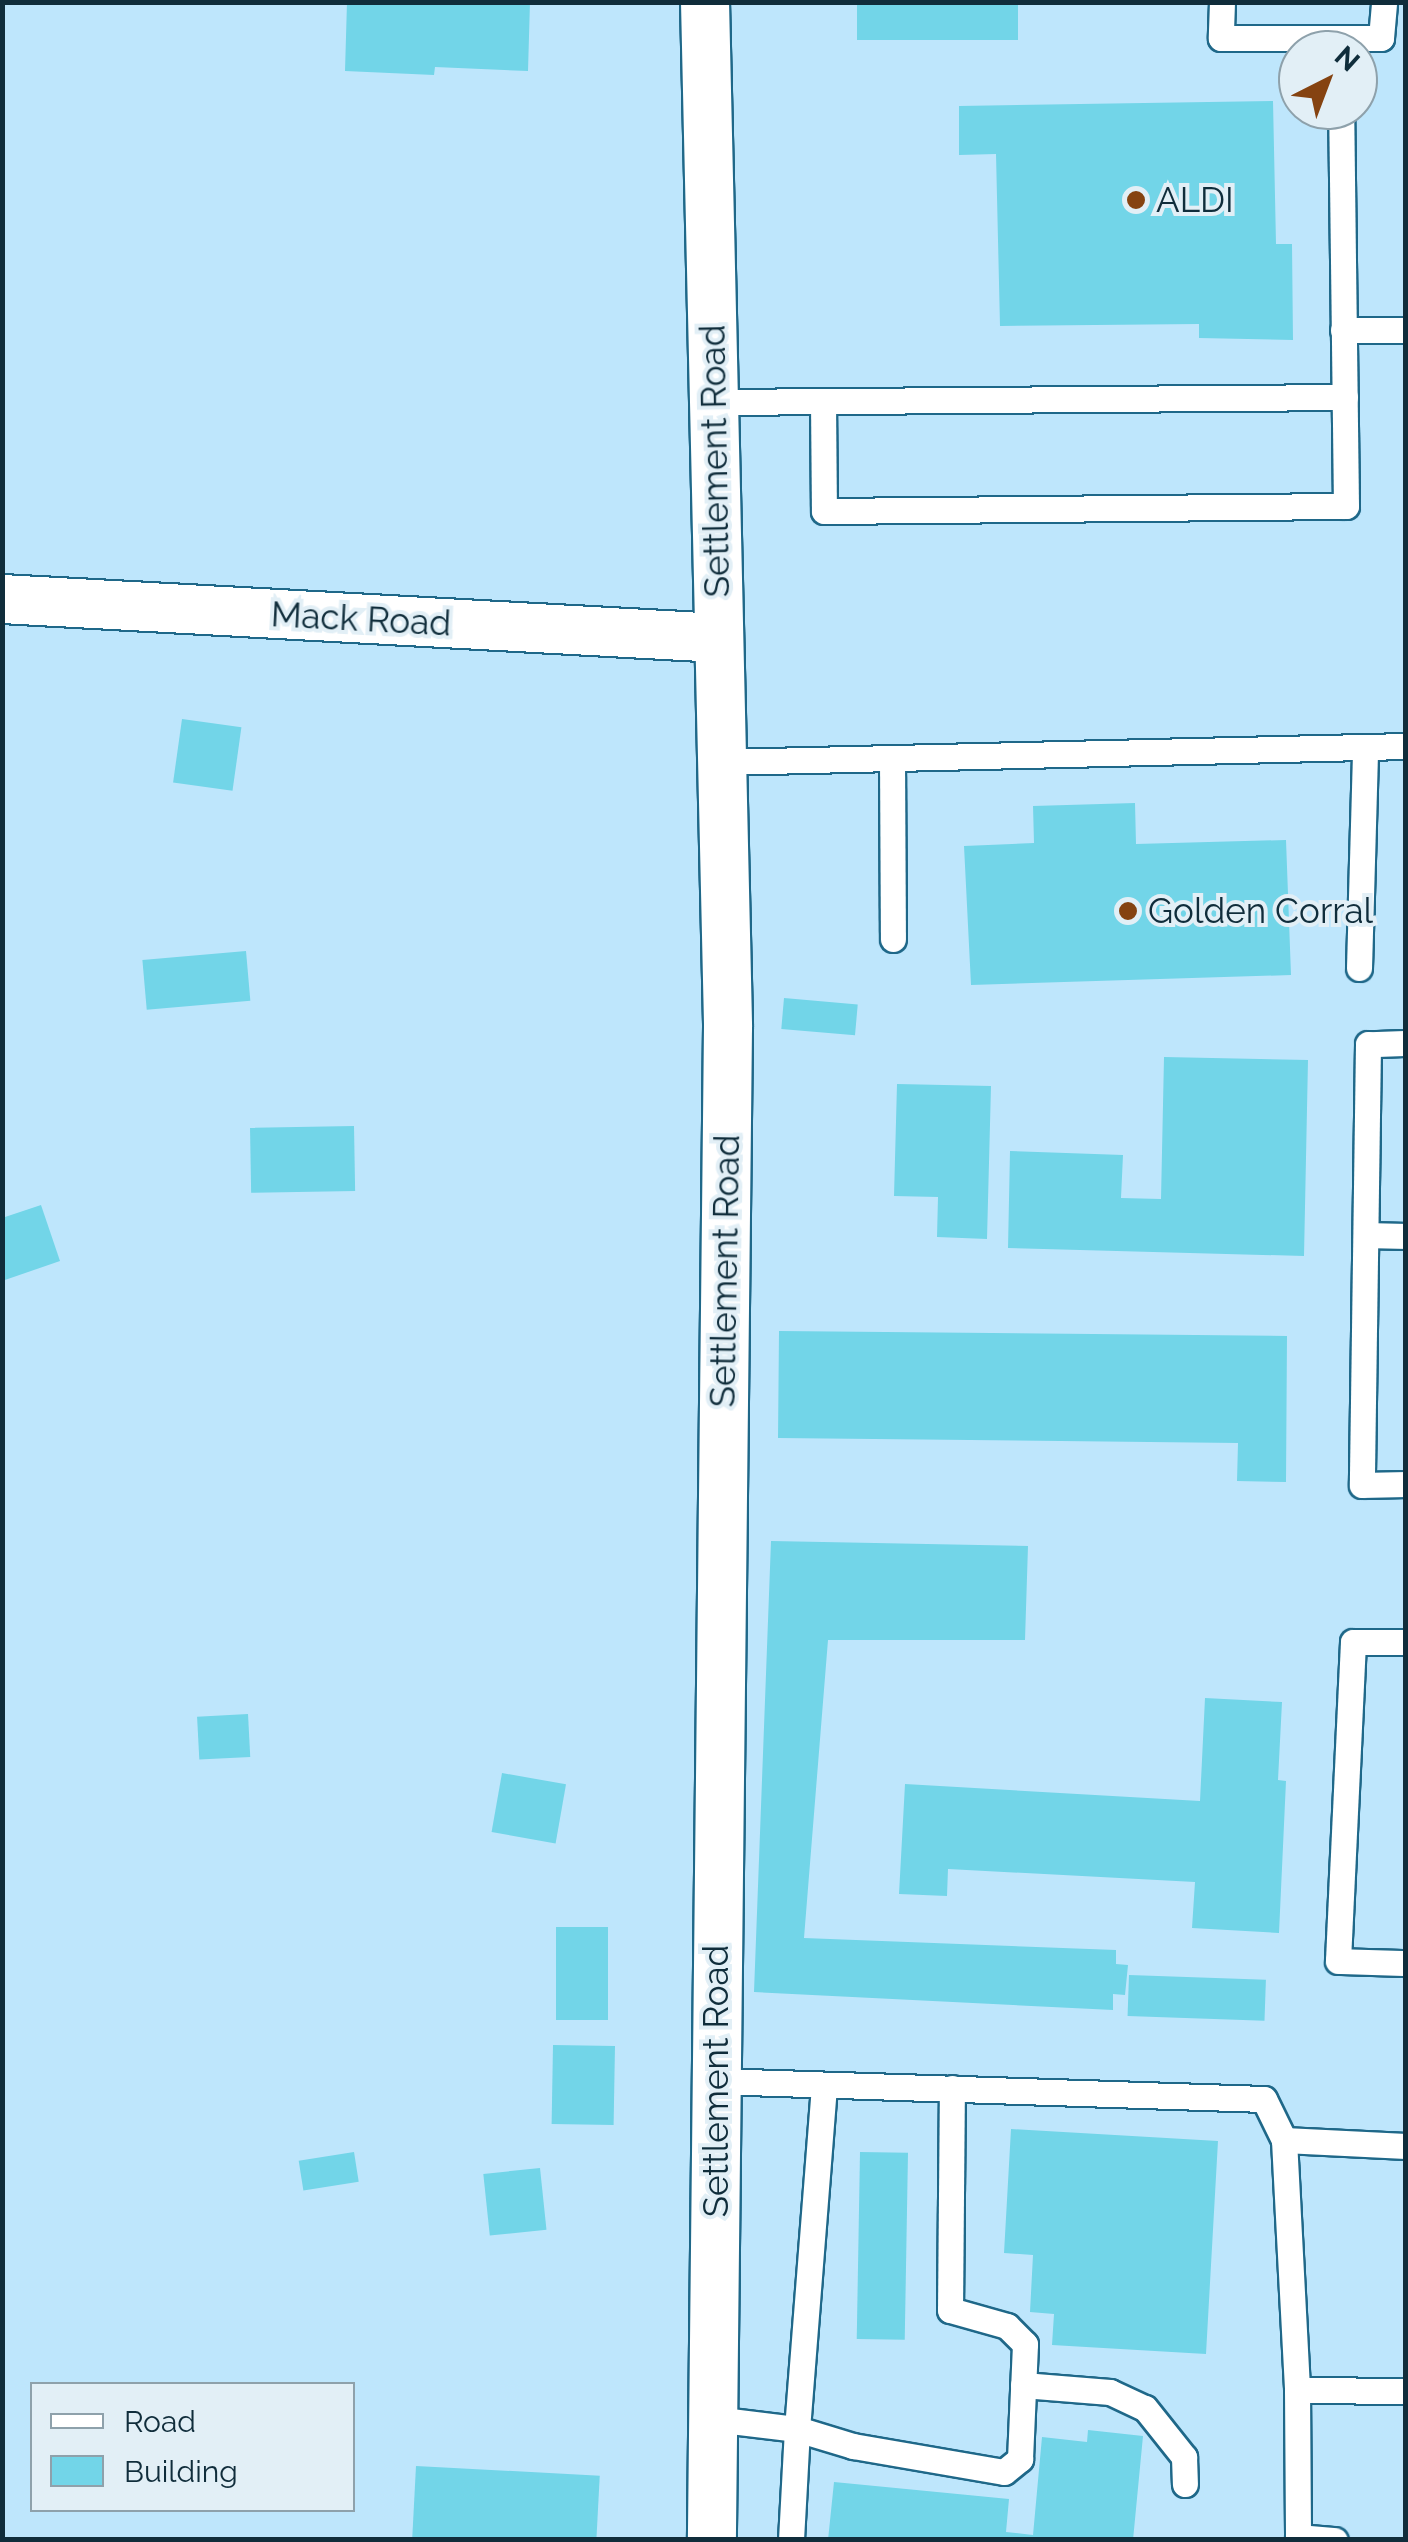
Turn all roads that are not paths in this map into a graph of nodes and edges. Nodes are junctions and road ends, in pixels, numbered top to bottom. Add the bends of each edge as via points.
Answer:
1 (705, 2) edge
2 (1222, 2) edge
3 (1384, 2) edge
4 (1340, 130) edge
5 (1344, 330) junction
6 (1406, 330) edge
7 (1344, 397) junction
8 (823, 401) junction
9 (714, 402) junction
10 (2, 600) edge
11 (720, 638) junction
12 (1366, 746) junction
13 (1406, 746) edge
14 (892, 758) junction
15 (723, 762) junction
16 (893, 939) dead end
17 (1359, 968) dead end
18 (1406, 1043) edge
19 (1366, 1235) junction
20 (1406, 1236) edge
21 (1406, 1484) edge
22 (1406, 1642) edge
23 (1406, 1963) edge
24 (716, 2081) junction
25 (824, 2086) junction
26 (952, 2088) junction
27 (1284, 2140) junction
28 (1406, 2146) edge
29 (1023, 2384) junction
30 (1297, 2390) junction
31 (1406, 2391) edge
32 (714, 2419) junction
33 (797, 2429) junction
34 (1185, 2484) dead end
35 (1298, 2538) edge
36 (712, 2540) edge
37 (791, 2540) edge
38 (1335, 2540) edge

1 - 9 street, Settlement Road
2 - 3 lane via 1221,38 1381,38
4 - 5 lane
5 - 6 lane
5 - 7 lane
7 - 8 lane
7 - 8 lane via 1346,506 844,511 824,511
8 - 9 lane
9 - 11 street, Settlement Road
10 - 11 street, Mack Road
11 - 15 street, Settlement Road
12 - 13 lane
12 - 14 lane
12 - 17 lane
14 - 15 lane
14 - 16 lane
15 - 24 street, Settlement Road via 728,1027
18 - 19 lane via 1368,1044
19 - 20 lane
19 - 21 lane via 1362,1485
22 - 23 lane via 1352,1642 1338,1961
24 - 25 lane
24 - 32 street, Settlement Road
25 - 26 lane
25 - 33 lane
26 - 27 lane via 1264,2099
26 - 29 lane via 950,2310 1008,2326 1025,2344
27 - 28 lane
27 - 30 lane
29 - 33 lane via 1020,2459 1004,2472 853,2446
29 - 34 lane via 1110,2392 1145,2408 1184,2457
30 - 31 lane
30 - 35 lane
32 - 33 lane
32 - 36 street, Settlement Road
33 - 37 lane
35 - 38 lane

